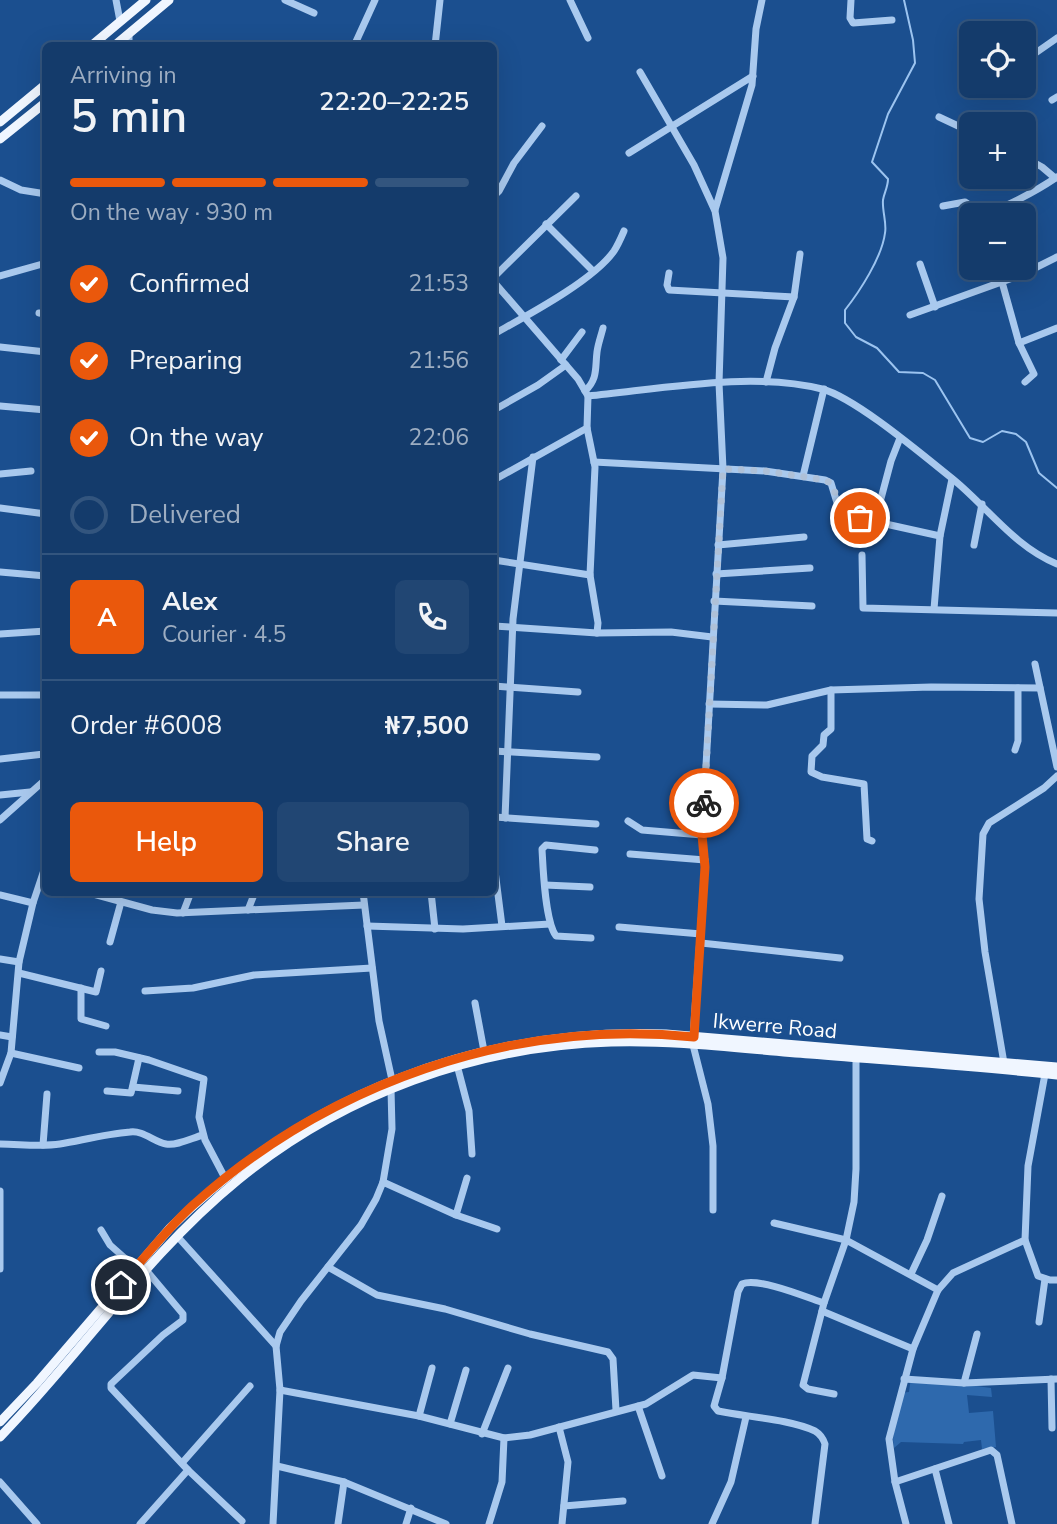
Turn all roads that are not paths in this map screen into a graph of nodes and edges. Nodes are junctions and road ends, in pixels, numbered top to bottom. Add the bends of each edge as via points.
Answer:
1 (116, 0) edge
2 (146, 0) edge
3 (169, 0) edge
4 (285, 0) edge
5 (375, 0) edge
6 (440, 0) edge
7 (570, 0) edge
8 (762, 0) edge
9 (851, 0) edge
10 (314, 13) dead end
11 (892, 20) dead end
12 (120, 21) junction
13 (129, 33) junction
14 (588, 38) dead end
15 (1057, 38) edge
16 (96, 42) edge
17 (119, 42) edge
18 (129, 42) edge
19 (356, 42) edge
20 (435, 42) edge
21 (1036, 53) edge
22 (640, 72) dead end
23 (753, 76) junction
24 (42, 87) edge
25 (42, 105) edge
26 (939, 117) dead end
27 (0, 122) edge
28 (542, 126) dead end
29 (673, 126) junction
30 (959, 126) edge
31 (0, 139) edge
32 (629, 153) dead end
33 (1036, 164) edge
34 (1056, 177) edge
35 (0, 180) edge
36 (42, 193) edge
37 (497, 193) edge
38 (576, 196) dead end
39 (943, 206) dead end
40 (715, 211) junction
41 (546, 224) junction
42 (624, 232) dead end
43 (800, 254) dead end
44 (1057, 257) edge
45 (42, 264) edge
46 (920, 264) dead end
47 (593, 271) junction
48 (669, 273) dead end
49 (497, 274) edge
50 (0, 276) edge
51 (1002, 282) junction
52 (497, 286) edge
53 (722, 292) junction
54 (794, 297) junction
55 (935, 307) junction
56 (910, 315) dead end
57 (524, 317) junction
58 (603, 328) dead end
59 (1057, 328) edge
60 (497, 332) edge
61 (582, 332) dead end
62 (1019, 343) junction
63 (0, 347) edge
64 (42, 352) edge
65 (563, 362) junction
66 (766, 382) junction
67 (1024, 382) dead end
68 (719, 383) junction
69 (824, 389) junction
70 (587, 393) junction
71 (0, 406) edge
72 (497, 408) edge
73 (42, 410) edge
74 (587, 428) junction
75 (900, 438) junction
76 (533, 457) junction
77 (594, 462) junction
78 (723, 469) junction
79 (31, 471) dead end
80 (0, 474) edge
81 (803, 477) junction
82 (497, 478) edge
83 (952, 479) junction
84 (982, 504) junction
85 (0, 508) edge
86 (42, 513) edge
87 (875, 521) junction
88 (940, 536) junction
89 (804, 537) dead end
90 (718, 545) junction
91 (974, 545) dead end
92 (862, 555) dead end
93 (497, 560) edge
94 (518, 563) junction
95 (1057, 564) edge
96 (810, 568) dead end
97 (0, 572) edge
98 (716, 574) junction
99 (590, 575) junction
100 (42, 576) edge
101 (714, 601) junction
102 (812, 606) dead end
103 (934, 609) junction
104 (1057, 613) edge
105 (497, 626) edge
106 (512, 628) junction
107 (42, 631) edge
108 (597, 633) junction
109 (0, 634) edge
110 (712, 637) junction
111 (1035, 663) dead end
112 (497, 686) edge
113 (510, 687) junction
114 (1018, 688) junction
115 (1040, 688) junction
116 (831, 690) junction
117 (578, 692) dead end
118 (0, 695) edge
119 (42, 695) edge
120 (709, 704) junction
121 (1015, 750) dead end
122 (497, 751) edge
123 (506, 752) junction
124 (42, 756) edge
125 (597, 757) dead end
126 (0, 759) edge
127 (1057, 766) edge
128 (1057, 776) edge
129 (42, 782) edge
130 (31, 792) junction
131 (0, 795) edge
132 (497, 817) edge
133 (505, 818) junction
134 (0, 820) edge
135 (628, 821) dead end
136 (596, 824) dead end
137 (702, 835) junction
138 (872, 841) dead end
139 (595, 850) dead end
140 (629, 854) dead end
141 (705, 860) junction
142 (42, 883) edge
143 (545, 885) junction
144 (497, 887) edge
145 (590, 887) dead end
146 (0, 895) edge
147 (100, 896) edge
148 (189, 896) edge
149 (253, 896) edge
150 (363, 896) edge
151 (431, 896) edge
152 (121, 902) junction
153 (33, 903) junction
154 (364, 905) junction
155 (248, 910) junction
156 (183, 913) junction
157 (550, 924) junction
158 (367, 926) junction
159 (502, 926) junction
160 (619, 927) dead end
161 (435, 929) junction
162 (591, 938) dead end
163 (701, 939) junction
164 (110, 942) dead end
165 (839, 958) dead end
166 (0, 959) edge
167 (19, 962) junction
168 (372, 968) junction
169 (101, 971) dead end
170 (19, 972) junction
171 (81, 988) junction
172 (145, 991) dead end
173 (475, 1003) dead end
174 (106, 1026) dead end
175 (0, 1035) edge
176 (12, 1037) junction
177 (693, 1041) junction
178 (484, 1051) junction
179 (99, 1052) dead end
180 (11, 1053) junction
181 (139, 1058) junction
182 (856, 1058) junction
183 (1004, 1063) junction
184 (457, 1065) junction
185 (1057, 1067) edge
186 (79, 1069) dead end
187 (1045, 1074) junction
188 (1057, 1075) edge
189 (0, 1083) edge
190 (392, 1084) junction
191 (133, 1087) junction
192 (107, 1091) dead end
193 (178, 1091) dead end
194 (47, 1094) dead end
195 (203, 1135) junction
196 (0, 1144) edge
197 (43, 1145) junction
198 (472, 1154) dead end
199 (225, 1178) junction
200 (467, 1178) dead end
201 (383, 1182) junction
202 (0, 1192) edge
203 (942, 1196) dead end
204 (713, 1210) dead end
205 (456, 1215) junction
206 (774, 1223) dead end
207 (497, 1229) dead end
208 (101, 1230) dead end
209 (177, 1236) junction
210 (846, 1240) junction
211 (1025, 1240) junction
212 (328, 1266) junction
213 (136, 1268) junction
214 (0, 1269) edge
215 (146, 1270) junction
216 (911, 1274) junction
217 (1045, 1279) junction
218 (1057, 1280) edge
219 (938, 1290) junction
220 (824, 1303) junction
221 (822, 1311) junction
222 (1039, 1322) dead end
223 (977, 1334) dead end
224 (276, 1346) junction
225 (912, 1349) junction
226 (432, 1368) dead end
227 (508, 1368) dead end
228 (466, 1370) dead end
229 (722, 1378) junction
230 (904, 1379) junction
231 (1054, 1379) edge
232 (964, 1383) junction
233 (250, 1386) dead end
234 (280, 1390) junction
235 (834, 1394) dead end
236 (638, 1406) junction
237 (616, 1410) junction
238 (419, 1416) junction
239 (746, 1417) junction
240 (450, 1424) junction
241 (559, 1427) junction
242 (1, 1428) edge
243 (1052, 1428) dead end
244 (482, 1434) junction
245 (504, 1438) junction
246 (182, 1463) junction
247 (277, 1466) junction
248 (935, 1469) junction
249 (188, 1470) junction
250 (662, 1476) dead end
251 (0, 1482) edge
252 (344, 1482) junction
253 (895, 1482) junction
254 (623, 1501) dead end
255 (564, 1506) junction
256 (411, 1508) junction
257 (242, 1521) dead end
258 (37, 1524) edge
259 (140, 1524) edge
260 (273, 1524) edge
261 (338, 1524) edge
262 (406, 1524) edge
263 (446, 1524) edge
264 (489, 1524) edge
265 (562, 1524) edge
266 (712, 1524) edge
267 (815, 1524) edge
268 (906, 1524) edge
269 (949, 1524) edge
270 (1012, 1524) edge

1 - 12 street
2 - 12 main road
3 - 13 main road
4 - 10 street
5 - 19 street
6 - 20 street
7 - 14 street
8 - 23 street
9 - 11 street via 853,23
12 - 16 main road
13 - 17 main road
13 - 18 street
15 - 21 street
22 - 29 street
23 - 29 street
23 - 40 street
24 - 27 main road
25 - 31 main road
26 - 30 street
28 - 37 street
29 - 32 street
29 - 40 street
33 - 34 street
34 - 39 street via 1017,201 987,211 975,211 965,202
35 - 36 street
38 - 41 street
40 - 53 street via 723,258
41 - 47 street
41 - 49 street
42 - 47 street via 613,252
43 - 54 street
44 - 51 street
45 - 50 street
46 - 55 street
47 - 57 street
48 - 53 street via 669,290
51 - 55 street
51 - 62 street
52 - 57 street
53 - 54 street
53 - 68 street
54 - 66 street
55 - 56 street
57 - 60 street
57 - 65 street
58 - 70 street via 597,372
59 - 62 street
61 - 65 street
62 - 67 street via 1034,374
63 - 64 street
65 - 70 street
65 - 72 street via 538,385
66 - 68 street
66 - 69 street
68 - 70 street
68 - 78 street
69 - 75 street
69 - 81 street
70 - 74 street
71 - 73 street
74 - 76 street
74 - 77 street
75 - 83 street
75 - 87 street
76 - 82 street
76 - 94 street
77 - 78 street
77 - 99 street
78 - 81 street
78 - 90 street
79 - 80 street
81 - 87 street via 831,482 845,515
83 - 84 street
83 - 88 street
84 - 91 street
84 - 95 street via 1010,534
85 - 86 street
87 - 88 street
88 - 103 street
89 - 90 street
90 - 98 street
92 - 103 street via 863,608
93 - 94 street
94 - 99 street
94 - 106 street
96 - 98 street
97 - 100 street
98 - 101 street
99 - 108 street
101 - 102 street
101 - 110 street
103 - 104 street
105 - 106 street
106 - 108 street
106 - 113 street
107 - 109 street
108 - 110 street via 644,631
110 - 120 street
111 - 115 street
112 - 113 street
113 - 117 street
113 - 123 street
114 - 115 street
114 - 116 street
114 - 121 street
115 - 127 street
116 - 120 street via 768,705
116 - 138 street via 831,729 812,756 811,772 864,784 867,839
118 - 119 street
120 - 137 street
122 - 123 street
123 - 125 street
123 - 133 street
124 - 126 street
128 - 183 street via 989,823 983,834 979,899
129 - 130 street
130 - 131 street
130 - 134 street
132 - 133 street
133 - 136 street
135 - 137 street via 642,830
137 - 141 street
139 - 143 street via 544,846
140 - 141 street
141 - 163 street
142 - 153 street
143 - 145 street
143 - 157 street
144 - 159 street
146 - 153 street
147 - 152 street
148 - 156 street
149 - 155 street
150 - 154 street
151 - 161 street
152 - 156 street
152 - 164 street
153 - 167 street
154 - 155 street
154 - 158 street
155 - 156 street
157 - 159 street
157 - 162 street via 556,936
158 - 161 street
158 - 168 street
159 - 161 street
160 - 163 street
163 - 165 street
163 - 177 street
166 - 167 street
167 - 170 street
168 - 172 street via 254,975 193,988
168 - 190 street
169 - 171 street via 96,992
170 - 171 street
170 - 176 street
171 - 174 street via 81,1019
173 - 178 street
175 - 176 street
176 - 180 street
177 - 178 main road, Ikwerre Road via 608,1033
177 - 182 main road
177 - 183 main road, Ikwerre Road
177 - 184 main road via 572,1045
177 - 204 street via 713,1146
178 - 190 main road, Ikwerre Road
179 - 181 street
180 - 186 street
180 - 189 street
181 - 191 street
181 - 195 street via 204,1079 199,1108
182 - 187 main road
182 - 210 street via 856,1169
183 - 185 main road, Ikwerre Road
184 - 190 main road
184 - 198 street via 469,1111
187 - 188 main road
187 - 211 street via 1028,1166
190 - 199 main road, Ikwerre Road via 317,1116
190 - 201 street via 392,1129
190 - 209 main road via 287,1143 238,1179
191 - 192 street via 131,1093
191 - 193 street
194 - 197 street
195 - 197 street via 165,1144 131,1132
195 - 199 street
196 - 197 street
199 - 213 main road, Ikwerre Road via 170,1228
200 - 205 street
201 - 205 street
201 - 212 street via 361,1225
202 - 214 street
203 - 216 street
205 - 207 street
206 - 210 street
208 - 213 street via 110,1245
209 - 215 main road
209 - 224 street
210 - 216 street
210 - 220 street
211 - 217 street via 1038,1276
211 - 219 street via 953,1273
212 - 224 street via 280,1332
212 - 237 street via 377,1295 608,1352 613,1359
213 - 242 main road, Ikwerre Road
215 - 242 main road via 43,1391
215 - 246 street via 183,1314 183,1320 128,1367 111,1388
216 - 219 street
217 - 218 street
217 - 222 street
219 - 225 street
220 - 221 street
220 - 229 street via 772,1287 741,1284
221 - 225 street
221 - 235 street via 803,1385
223 - 232 street
224 - 234 street
225 - 230 street
226 - 238 street
227 - 244 street
228 - 240 street
229 - 236 street via 693,1375
229 - 239 street via 715,1409
230 - 232 street
230 - 253 street via 889,1439
231 - 232 street
231 - 243 street
233 - 246 street
234 - 238 street
234 - 247 street
236 - 237 street
236 - 250 street
237 - 241 street
238 - 240 street
239 - 266 street via 731,1482
239 - 267 street via 815,1431 823,1439
240 - 244 street
241 - 245 street
241 - 255 street via 568,1462
244 - 245 street
245 - 264 street via 502,1482
246 - 249 street
247 - 252 street
247 - 260 street
248 - 253 street
248 - 269 street
248 - 270 street via 994,1451
249 - 257 street
249 - 259 street
251 - 258 street
252 - 256 street
252 - 261 street
253 - 268 street
254 - 255 street
255 - 265 street
256 - 262 street
256 - 263 street

